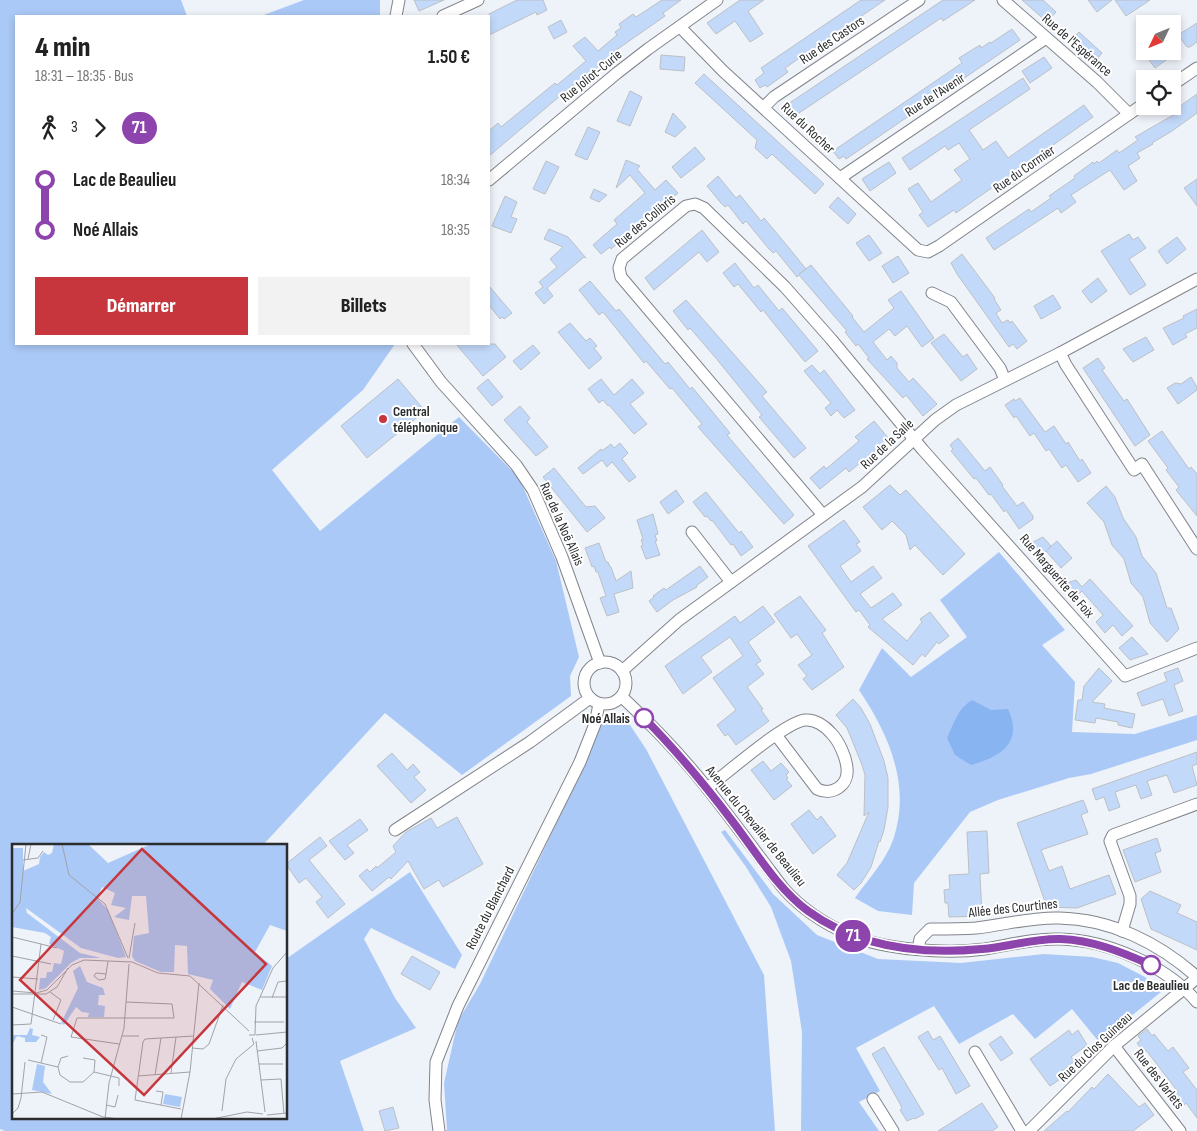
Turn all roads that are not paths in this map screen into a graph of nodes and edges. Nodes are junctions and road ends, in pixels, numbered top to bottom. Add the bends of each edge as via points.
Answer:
1 (478, 0) edge
2 (717, 0) edge
3 (919, 0) edge
4 (1003, 0) edge
5 (445, 15) edge
6 (680, 27) junction
7 (1046, 38) junction
8 (1197, 68) edge
9 (1181, 79) edge
10 (764, 107) junction
11 (1136, 109) edge
12 (1129, 114) junction
13 (840, 178) junction
14 (490, 179) edge
15 (918, 250) joint
16 (1197, 278) edge
17 (932, 293) dead end
18 (414, 345) edge
19 (1060, 353) junction
20 (1005, 380) junction
21 (914, 439) junction
22 (823, 515) junction
23 (692, 532) dead end
24 (1197, 549) edge
25 (731, 582) junction
26 (1197, 648) edge
27 (600, 663) junction
28 (622, 671) junction
29 (622, 697) junction
30 (594, 701) junction
31 (776, 735) junction
32 (707, 788) junction
33 (1197, 804) edge
34 (395, 830) dead end
35 (1122, 931) junction
36 (918, 949) junction
37 (1197, 978) edge
38 (1184, 988) junction
39 (1197, 1002) edge
40 (1114, 1046) junction
41 (975, 1052) dead end
42 (873, 1099) dead end
43 (439, 1131) edge
44 (893, 1131) edge
45 (1022, 1131) edge
46 (1029, 1131) edge
47 (1180, 1131) edge

1 - 5 street
2 - 6 street, Rue Joliot-Curie
3 - 10 street, Rue des Castors
4 - 7 street, Rue de l'Espérance
6 - 10 street, Rue du Rocher
6 - 14 street, Rue Joliot-Curie via 648,48
7 - 12 street, Rue de l'Espérance
7 - 13 street, Rue de l'Avenir
8 - 9 street
10 - 13 street, Rue du Rocher
11 - 12 street, Rue du Cormier
12 - 15 street, Rue du Cormier via 939,246 928,252
13 - 15 street, Rue du Rocher
16 - 19 street, Rue de la Salle
17 - 20 street via 951,302 1000,368
18 - 27 street, Rue de la Noë Allais via 441,382 516,465 533,490 562,557
19 - 20 street, Rue de la Salle
19 - 24 street via 1134,470 1142,464
20 - 21 street, Rue de la Salle via 956,405
21 - 22 street, Rue de la Salle via 862,487
21 - 22 street, Rue des Colibris via 785,287 704,208 695,204 686,206 636,247 622,259 621,277
21 - 26 street, Rue Marguerite de Foix via 1125,676
22 - 25 street, Rue de la Salle
23 - 25 street
25 - 28 street, Rue de la Salle via 679,620
27 - 28 street via 612,663
27 - 30 street via 593,666 584,678 584,685
28 - 29 street via 627,684
29 - 30 street via 612,704
29 - 32 street, Avenue du Chevalier de Beaulieu
30 - 34 street
30 - 43 street, Route du Blanchard via 595,724 580,762 458,1006 436,1062 434,1100
31 - 31 street via 805,720 824,726 838,742 847,766 847,776 842,785 824,792 817,789
31 - 32 street
32 - 36 street, Avenue du Chevalier de Beaulieu via 785,891 807,910 829,925 865,940
33 - 35 street via 1111,838 1130,896
35 - 36 street, Allée des Courtines via 1096,922 1037,919 975,928 930,929 920,939
35 - 37 street, Allée des Courtines via 1160,948
36 - 38 street, Avenue du Chevalier de Beaulieu via 982,949 1059,939 1079,941 1122,952 1156,968
37 - 38 street, Rue du Clos Guineau
38 - 39 street, Avenue du Chevalier de Beaulieu
38 - 40 street, Rue du Clos Guineau
40 - 46 street, Rue du Clos Guineau
40 - 47 street, Rue des Varlets
41 - 45 street
42 - 44 street

